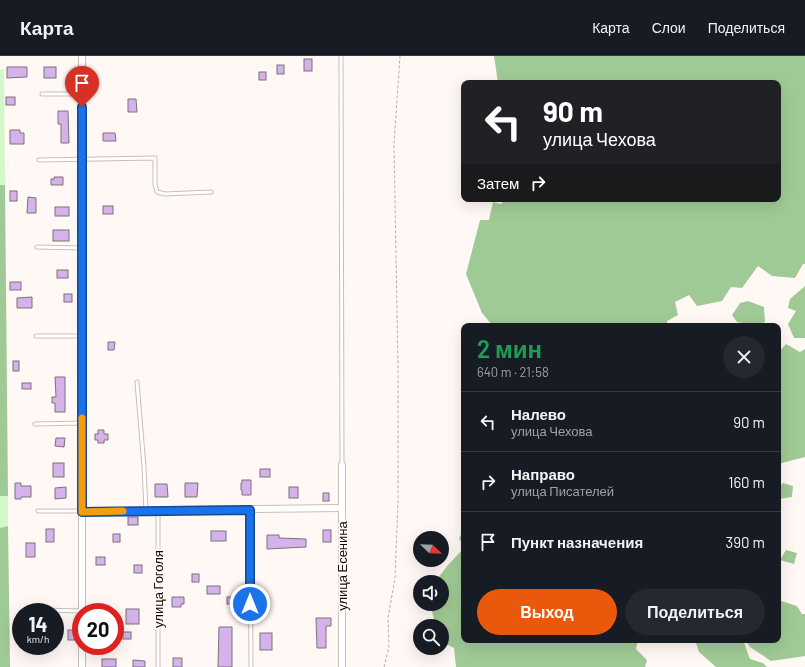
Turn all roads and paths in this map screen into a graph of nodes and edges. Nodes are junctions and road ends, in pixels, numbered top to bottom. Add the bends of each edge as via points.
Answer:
1 (82, 56) edge
2 (341, 56) edge
3 (400, 56) edge
4 (42, 94) dead end
5 (82, 94) junction
6 (82, 159) junction
7 (39, 160) dead end
8 (211, 192) dead end
9 (37, 247) dead end
10 (82, 248) junction
11 (36, 336) dead end
12 (82, 336) junction
13 (136, 382) dead end
14 (82, 423) junction
15 (35, 424) dead end
16 (342, 465) joint
17 (342, 508) junction
18 (250, 510) junction
19 (38, 511) dead end
20 (146, 511) junction
21 (158, 511) junction
22 (82, 512) junction
23 (82, 603) edge
24 (82, 655) edge
25 (82, 667) edge
26 (158, 667) edge
27 (251, 667) edge
28 (342, 667) edge
29 (384, 667) edge

1 - 5 street
2 - 16 lane
3 - 29 path via 394,144 398,502 395,578 388,618 389,647
4 - 5 lane
5 - 6 street
6 - 7 lane
6 - 8 lane via 155,158 157,192
6 - 10 street
9 - 10 lane
10 - 12 street
11 - 12 lane
12 - 14 street
13 - 20 lane
14 - 15 lane
14 - 22 street
16 - 17 street, улица Есенина
17 - 18 street
17 - 28 street, улица Есенина
18 - 21 street
18 - 27 lane
19 - 22 lane
20 - 21 street
20 - 22 street
21 - 26 lane, улица Гоголя
22 - 23 street
24 - 25 street

